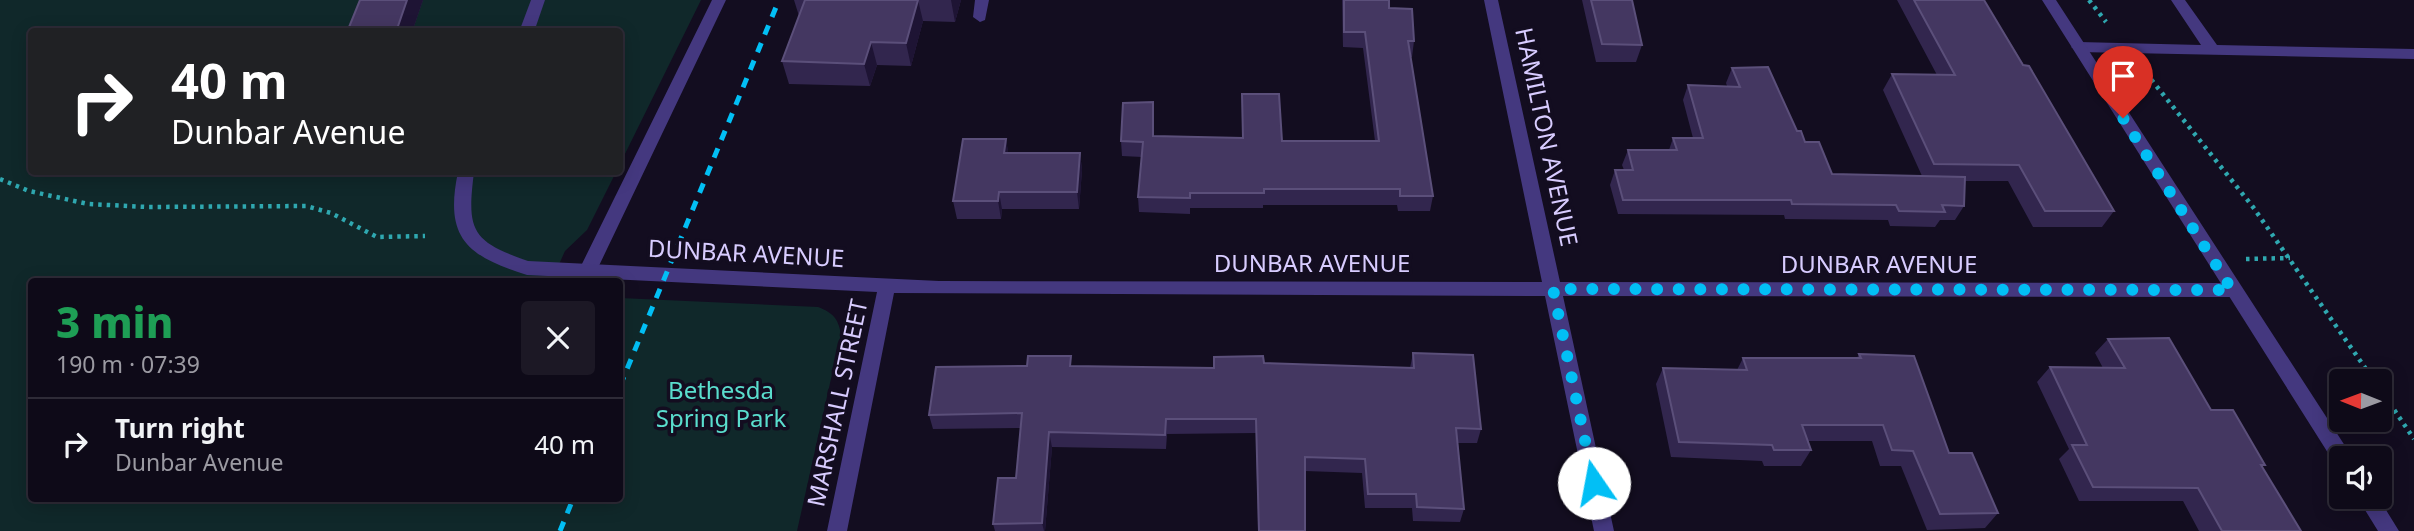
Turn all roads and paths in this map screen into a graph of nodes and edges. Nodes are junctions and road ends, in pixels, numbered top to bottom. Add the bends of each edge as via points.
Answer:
1 (538, 0) edge
2 (719, 0) edge
3 (982, 0) edge
4 (1492, 0) edge
5 (2049, 0) edge
6 (2089, 0) edge
7 (2178, 0) edge
8 (980, 17) dead end
9 (528, 28) edge
10 (2079, 47) junction
11 (2126, 48) junction
12 (2213, 51) junction
13 (2414, 54) edge
14 (465, 175) edge
15 (0, 179) edge
16 (425, 236) dead end
17 (2255, 258) dead end
18 (2290, 258) junction
19 (587, 272) junction
20 (887, 285) junction
21 (1553, 289) junction
22 (2232, 290) junction
23 (2366, 369) edge
24 (2392, 407) edge
25 (2414, 439) edge
26 (2334, 446) edge
27 (2375, 509) edge
28 (837, 531) edge
29 (1605, 531) edge
30 (2389, 531) edge

1 - 9 street
2 - 19 street
3 - 8 street
4 - 21 street, HAMILTON AVENUE
5 - 10 street
6 - 11 path
7 - 12 street
10 - 11 street
10 - 22 street
11 - 12 street
11 - 18 path
12 - 13 street
14 - 19 street, DUNBAR AVENUE via 459,198 461,222 475,244 494,258 527,268
15 - 16 path via 26,192 66,202 317,208 376,236
17 - 18 path
18 - 23 path
19 - 20 street, DUNBAR AVENUE
20 - 21 street, DUNBAR AVENUE
20 - 28 street, MARSHALL STREET
21 - 22 street, DUNBAR AVENUE
21 - 29 street, HAMILTON AVENUE
22 - 26 street
24 - 25 path
27 - 30 street

